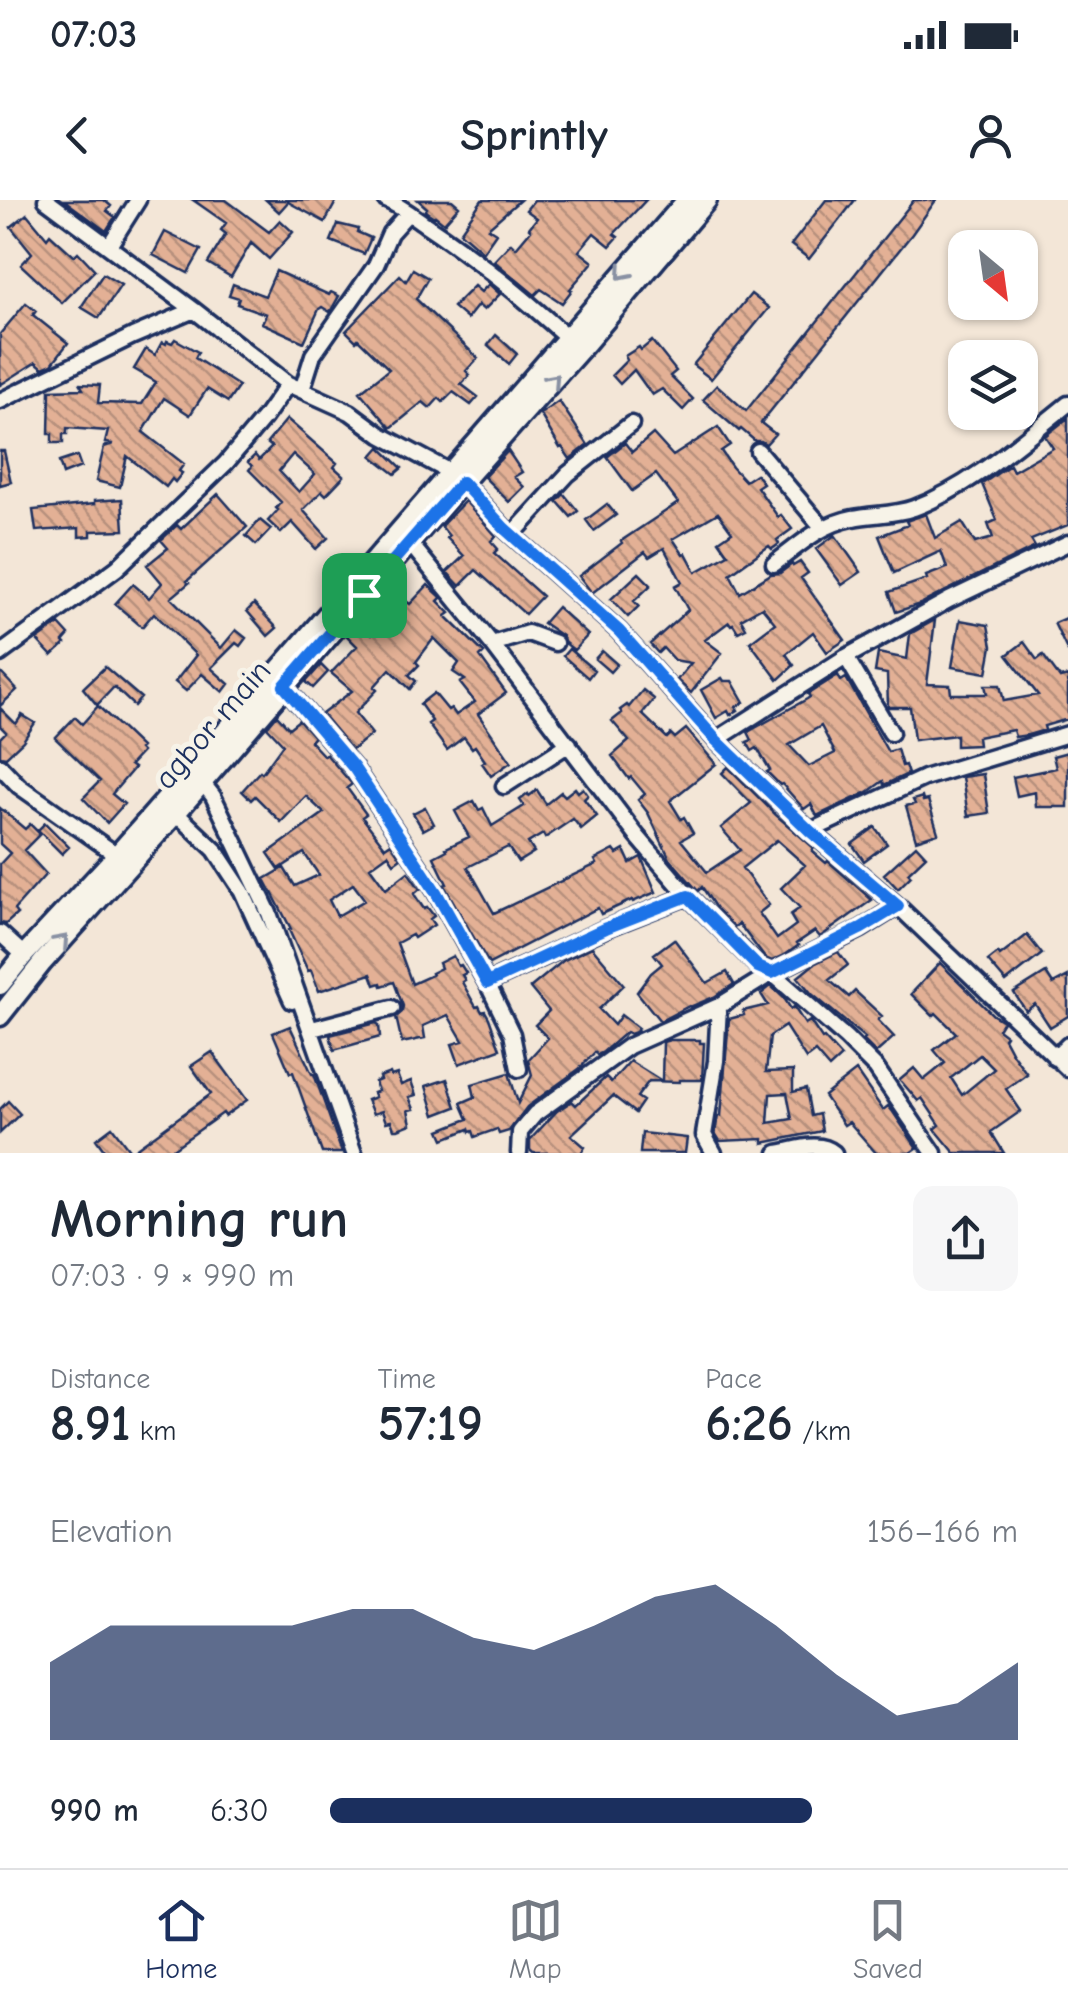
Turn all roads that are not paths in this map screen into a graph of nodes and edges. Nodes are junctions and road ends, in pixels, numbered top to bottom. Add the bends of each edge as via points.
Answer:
1 (46, 200) edge
2 (138, 200) edge
3 (386, 200) edge
4 (687, 200) edge
5 (706, 200) edge
6 (408, 213) junction
7 (108, 246) junction
8 (194, 310) junction
9 (568, 338) junction
10 (295, 387) junction
11 (0, 401) edge
12 (1068, 404) edge
13 (632, 424) dead end
14 (758, 451) dead end
15 (456, 477) junction
16 (822, 527) junction
17 (512, 535) junction
18 (409, 542) junction
19 (1068, 543) edge
20 (774, 564) dead end
21 (358, 589) junction
22 (555, 643) dead end
23 (492, 644) junction
24 (0, 654) edge
25 (846, 657) junction
26 (284, 686) junction
27 (891, 734) dead end
28 (1068, 734) edge
29 (716, 740) junction
30 (568, 744) junction
31 (0, 766) edge
32 (202, 782) junction
33 (504, 786) dead end
34 (176, 813) junction
35 (810, 831) junction
36 (117, 856) junction
37 (688, 896) junction
38 (898, 906) junction
39 (0, 933) edge
40 (24, 954) junction
41 (772, 973) junction
42 (487, 983) junction
43 (0, 986) edge
44 (292, 1001) dead end
45 (719, 1006) junction
46 (392, 1008) dead end
47 (0, 1016) edge
48 (312, 1029) junction
49 (1068, 1045) edge
50 (1055, 1058) junction
51 (519, 1069) dead end
52 (1068, 1069) edge
53 (354, 1153) edge
54 (519, 1153) edge
55 (714, 1153) edge
56 (777, 1153) edge
57 (834, 1153) edge
58 (934, 1153) edge

1 - 7 street
2 - 7 street
3 - 6 street
4 -> 9 main road, agbor main
15 -> 5 main road, agbor main via 587,342
6 - 9 street via 511,287
6 - 10 street
7 - 8 street
8 - 10 street
8 - 11 street
9 - 15 main road, agbor main
10 - 15 street via 350,412
10 - 24 street via 117,568
12 - 16 street via 937,498
13 - 17 street via 568,474
14 - 16 street
15 - 17 street
15 - 18 main road, agbor main
15 - 21 main road, agbor main
16 - 20 street
17 - 29 street via 619,631
18 - 21 main road, agbor main
18 - 23 street
19 - 25 street
21 - 26 main road, agbor main
21 - 36 main road, agbor main
22 - 23 street via 528,633
23 - 30 street
25 - 27 street
25 - 29 street
26 - 32 main road, agbor main
26 - 42 street via 354,768
28 - 35 street via 924,778
29 - 35 street
30 - 33 street
30 - 37 street
31 - 36 street
32 - 34 main road, agbor main
32 - 48 street via 268,913
34 - 44 street via 215,850 242,890
47 -> 34 main road, agbor main
35 - 38 street
36 - 40 main road, agbor main
37 - 41 street via 758,967
37 - 42 street
38 - 41 street
38 - 50 street
39 - 40 street
40 - 43 main road, agbor main
41 - 45 street
41 - 58 street via 876,1068
42 - 51 street via 512,1034
45 - 54 street via 629,1046 534,1114 520,1132
45 - 55 street via 704,1135
46 - 48 street
48 - 53 street
49 - 50 street
50 - 52 street
56 - 57 street via 815,1146

